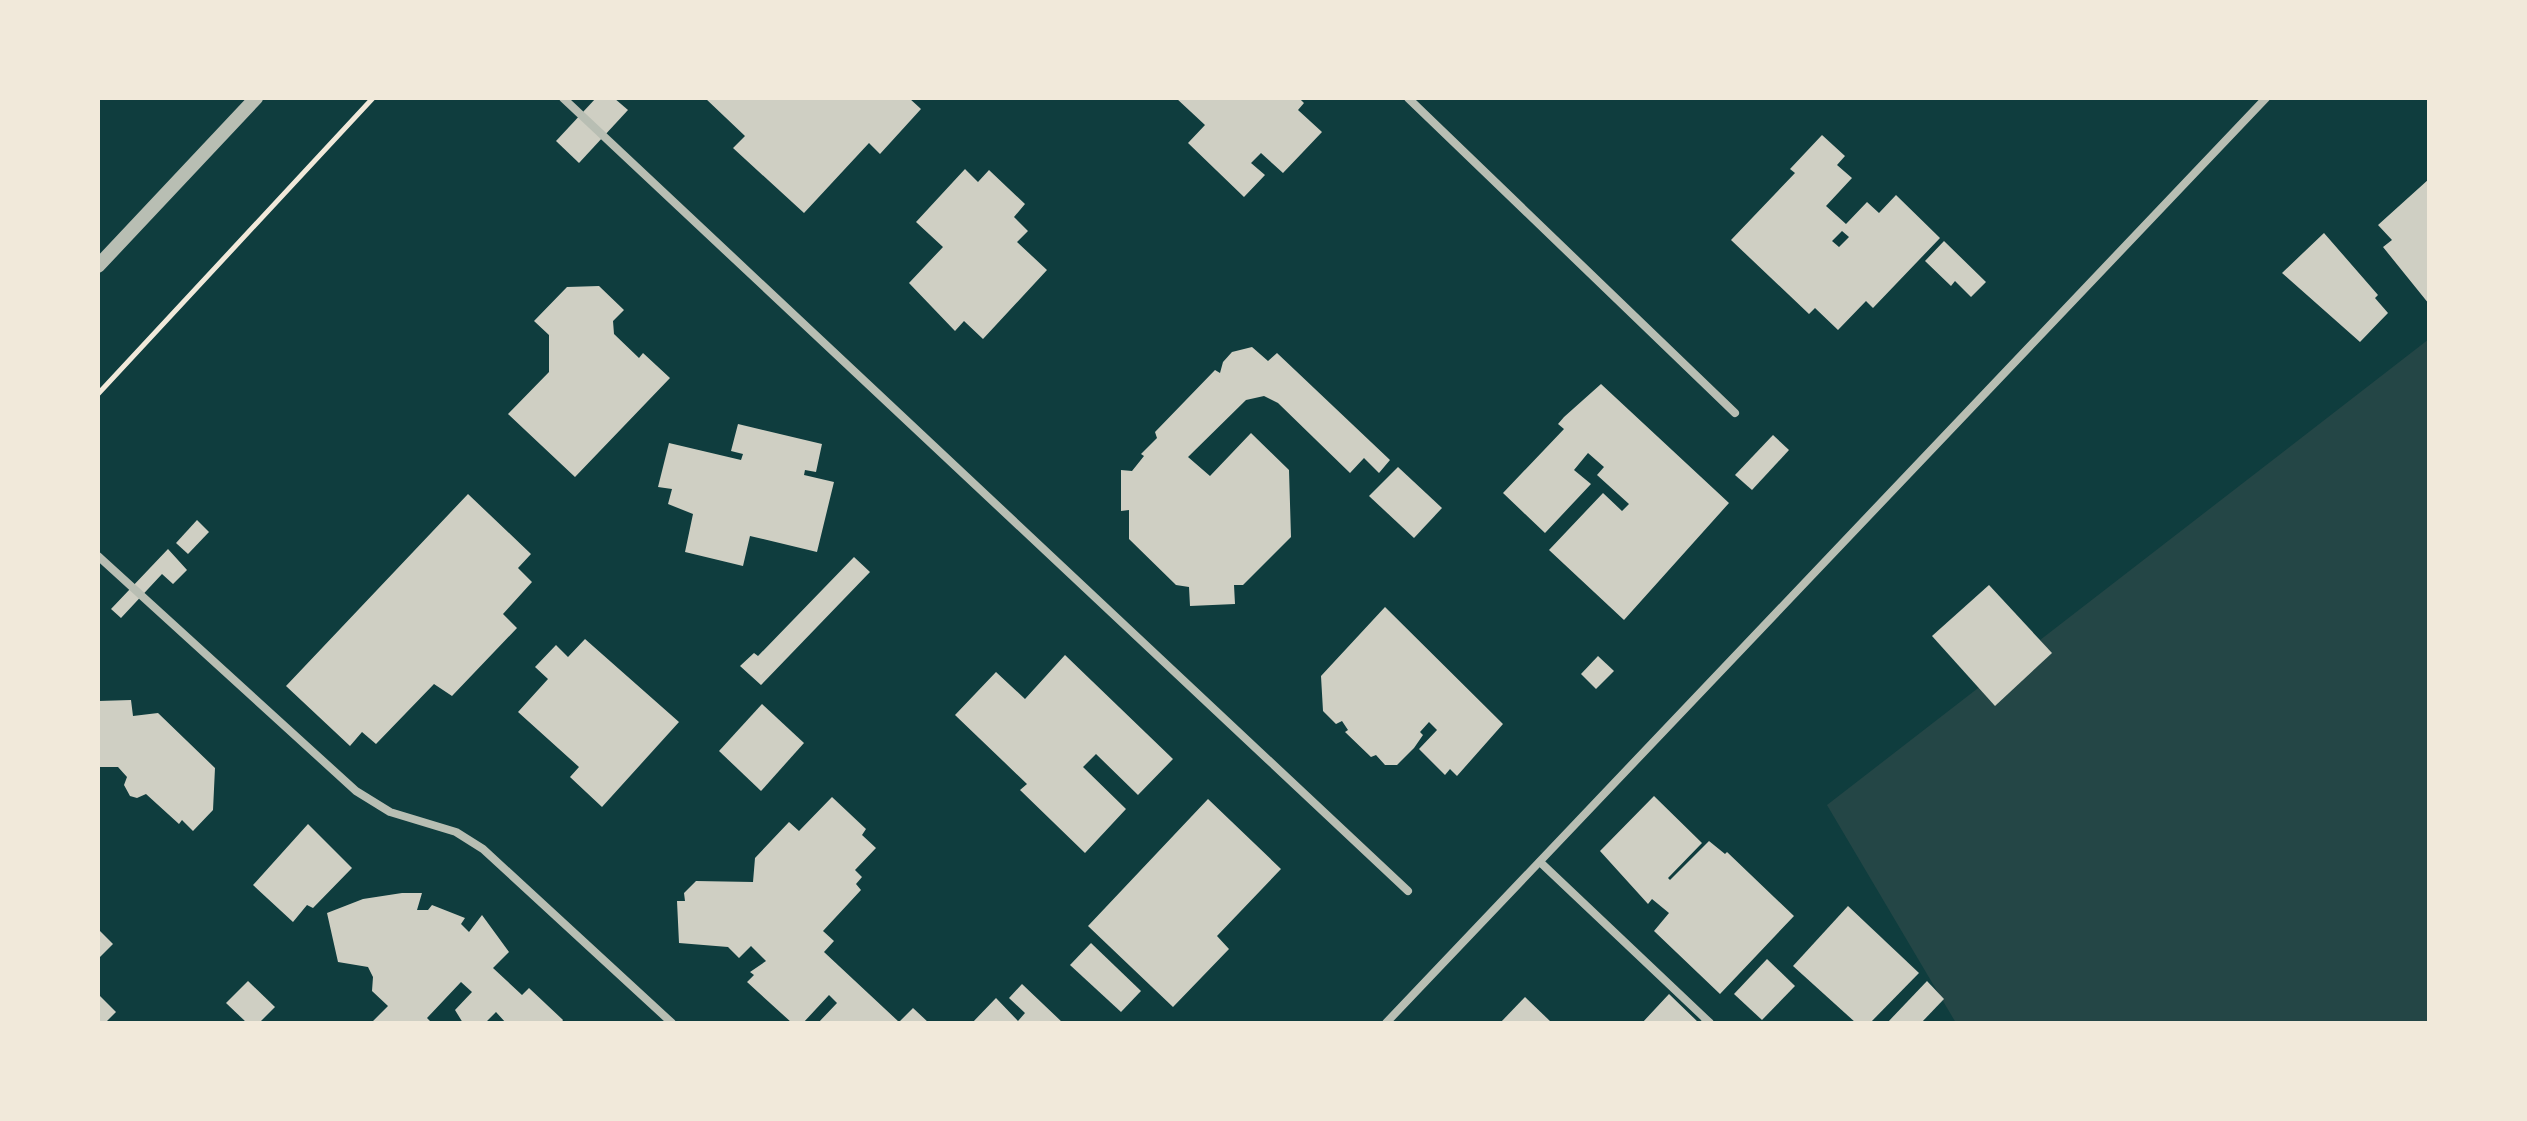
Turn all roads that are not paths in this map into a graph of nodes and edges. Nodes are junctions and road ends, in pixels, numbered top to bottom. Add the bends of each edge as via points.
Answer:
1 (256, 98) edge
2 (563, 98) edge
3 (1408, 98) edge
4 (2266, 98) edge
5 (98, 266) edge
6 (1735, 413) dead end
7 (98, 556) edge
8 (1540, 862) junction
9 (1408, 891) dead end
10 (672, 1023) edge
11 (1386, 1023) edge
12 (1710, 1023) edge

1 - 5 street
2 - 9 street
3 - 6 street
4 - 8 street
7 - 10 street via 356,791 390,812 456,832 483,849
8 - 11 street
8 - 12 street

